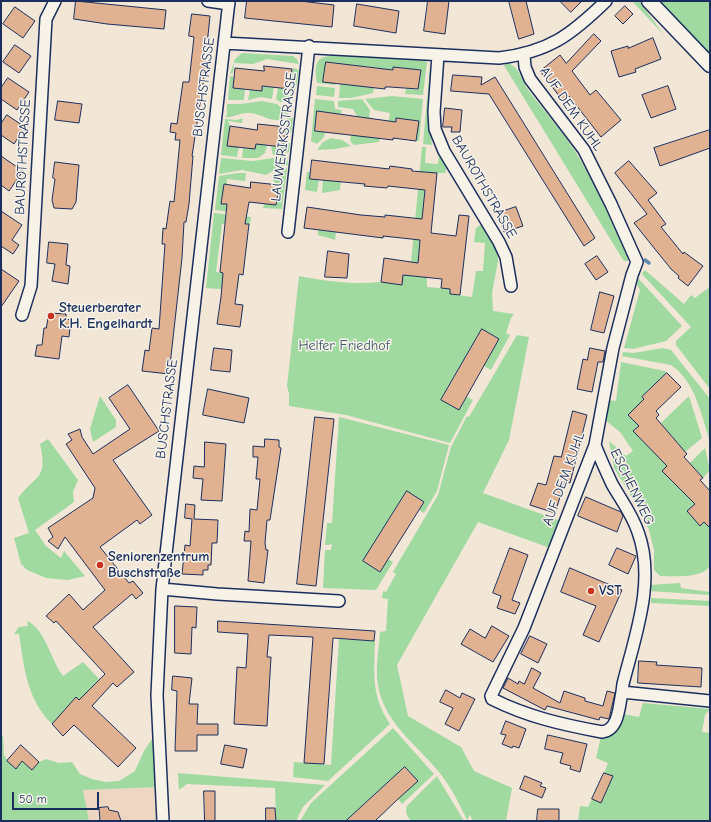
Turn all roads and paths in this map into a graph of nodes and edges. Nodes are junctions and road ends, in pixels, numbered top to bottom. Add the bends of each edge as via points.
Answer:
1 (55, 1) edge
2 (208, 1) edge
3 (606, 1) edge
4 (649, 1) edge
5 (229, 2) edge
6 (224, 43) junction
7 (310, 46) junction
8 (438, 55) junction
9 (524, 55) junction
10 (710, 65) edge
11 (288, 232) dead end
12 (511, 286) dead end
13 (22, 315) dead end
14 (595, 445) junction
15 (162, 589) junction
16 (339, 601) dead end
17 (622, 692) junction
18 (710, 701) edge
19 (163, 821) edge

1 - 13 street, BAUROTHSTRASSE via 46,19 31,286
2 - 5 street
3 - 9 street via 584,23 564,37 540,50
4 - 10 street
5 - 6 street, BUSCHSTRASSE
6 - 7 street
6 - 15 street, BUSCHSTRASSE
7 - 8 street
7 - 11 street, LAUWERIKSSTRASSE
8 - 9 street via 481,58
8 - 12 street, BAUROTHSTRASSE via 434,121 439,141 499,242 506,257
9 - 14 street, AUF DEM KUHL via 525,68 530,79 575,137 597,174 637,262 613,348
14 - 17 street, ESCHENWEG via 613,485 634,521 645,569 644,595
14 - 17 street, AUF DEM KUHL via 524,628 491,696 500,703 535,717 602,732 615,725
15 - 16 street
15 - 19 street, BUSCHSTRASSE via 157,695
17 - 18 street

